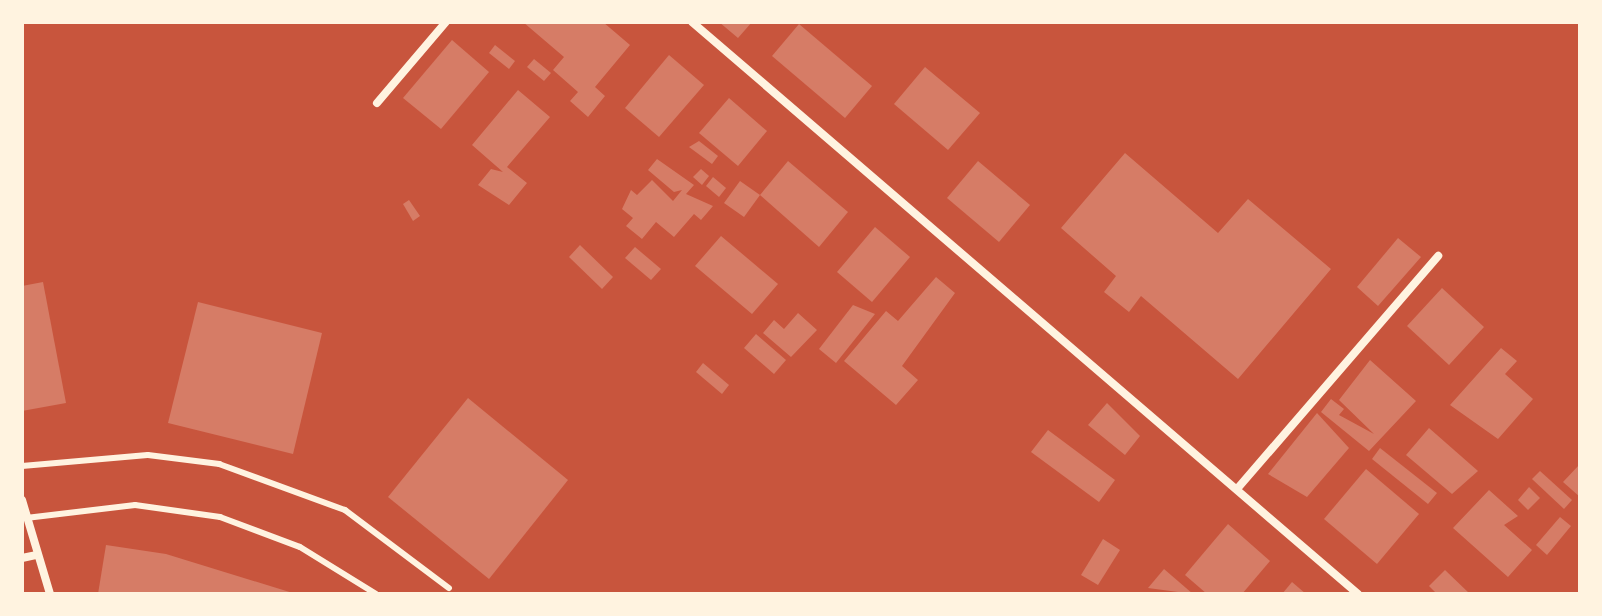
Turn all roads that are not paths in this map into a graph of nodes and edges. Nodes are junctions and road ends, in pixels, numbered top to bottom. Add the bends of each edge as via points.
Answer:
1 (446, 22) edge
2 (692, 22) edge
3 (377, 103) dead end
4 (1438, 256) dead end
5 (22, 466) edge
6 (1237, 489) junction
7 (22, 500) edge
8 (26, 518) junction
9 (36, 555) junction
10 (22, 558) edge
11 (449, 588) dead end
12 (50, 594) edge
13 (376, 594) edge
14 (1358, 594) edge

1 - 3 street
2 - 6 street
4 - 6 street
5 - 11 lane via 148,455 219,464 345,510
6 - 14 street
7 - 8 street
8 - 9 street
8 - 13 lane via 135,505 220,517 300,547
9 - 10 street
9 - 12 street

